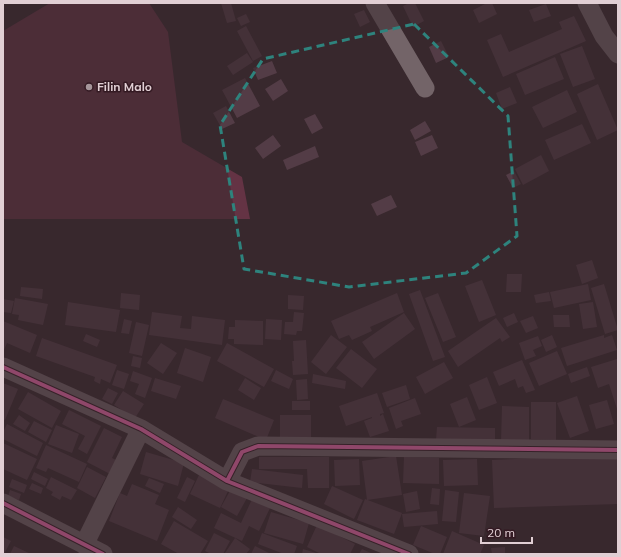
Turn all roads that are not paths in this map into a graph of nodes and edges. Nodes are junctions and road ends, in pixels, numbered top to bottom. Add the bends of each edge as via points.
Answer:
1 (375, 3) edge
2 (587, 3) edge
3 (618, 54) edge
4 (425, 88) dead end
5 (3, 367) edge
6 (141, 429) junction
7 (618, 450) edge
8 (227, 481) junction
9 (3, 503) edge
10 (84, 545) junction
11 (103, 554) edge
12 (409, 554) edge

1 - 4 street
2 - 3 street via 604,36
5 - 6 street
6 - 8 street
6 - 10 street
7 - 8 street via 258,446 242,452
8 - 12 street
9 - 10 street
10 - 11 street

